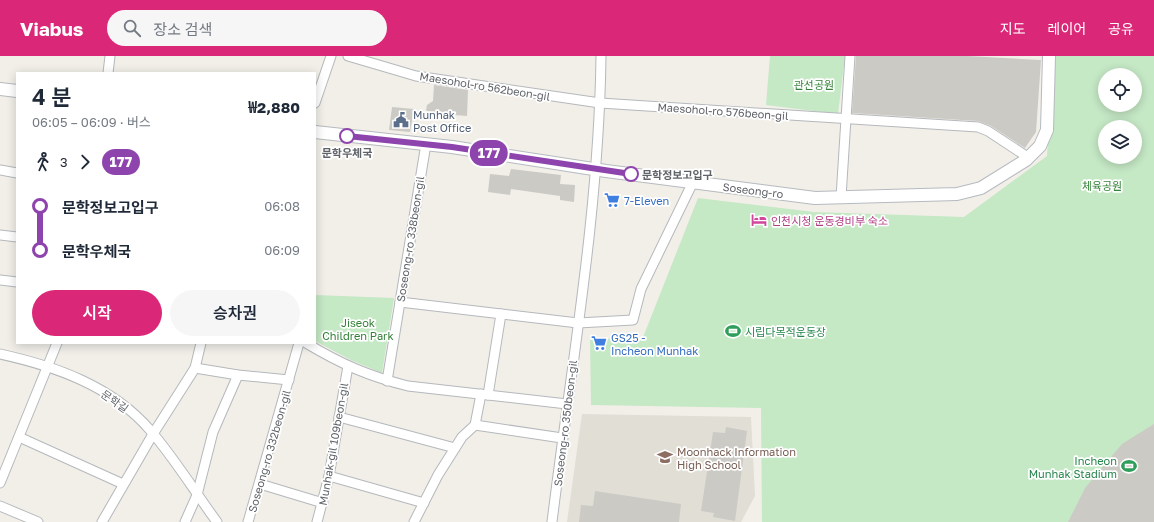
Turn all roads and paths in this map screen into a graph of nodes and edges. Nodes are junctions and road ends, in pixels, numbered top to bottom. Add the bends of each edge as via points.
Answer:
1 (110, 56) edge
2 (331, 56) edge
3 (348, 56) edge
4 (601, 56) edge
5 (850, 56) edge
6 (1049, 56) edge
7 (108, 72) edge
8 (0, 89) edge
9 (16, 91) edge
10 (316, 100) edge
11 (600, 103) junction
12 (846, 119) junction
13 (316, 132) edge
14 (426, 144) junction
15 (1029, 158) junction
16 (596, 169) junction
17 (0, 170) edge
18 (16, 173) edge
19 (692, 182) junction
20 (841, 197) junction
21 (0, 235) edge
22 (16, 237) edge
23 (0, 280) edge
24 (16, 282) edge
25 (400, 302) junction
26 (501, 314) junction
27 (578, 323) junction
28 (57, 344) edge
29 (201, 344) edge
30 (299, 344) edge
31 (308, 344) edge
32 (0, 354) edge
33 (47, 366) junction
34 (348, 366) junction
35 (195, 368) junction
36 (238, 375) junction
37 (289, 380) junction
38 (387, 381) junction
39 (485, 394) junction
40 (567, 404) junction
41 (339, 417) junction
42 (475, 425) junction
43 (153, 434) junction
44 (19, 437) junction
45 (562, 438) junction
46 (455, 448) junction
47 (329, 476) junction
48 (0, 483) edge
49 (123, 484) junction
50 (260, 484) junction
51 (197, 495) junction
52 (323, 503) junction
53 (424, 503) junction
54 (0, 506) edge
55 (419, 520) edge
56 (38, 522) edge
57 (102, 522) edge
58 (185, 522) edge
59 (217, 522) edge
60 (248, 522) edge
61 (317, 522) edge
62 (552, 522) edge

1 - 7 street
2 - 10 street
3 - 11 street, Maesohol-ro 562beon-gil via 446,82
4 - 11 street
5 - 12 street
6 - 15 street, Soseong-ro via 1047,130 1040,146
8 - 9 street
11 - 12 street, Maesohol-ro 576beon-gil
11 - 16 street
12 - 15 street, Maesohol-ro 576beon-gil via 978,127
12 - 20 street
13 - 14 street, Soseong-ro
14 - 16 street, Soseong-ro
14 - 25 street, Soseong-ro 338beon-gil
15 - 20 street, Soseong-ro via 981,188 957,194
16 - 19 street, Soseong-ro
16 - 27 street, Soseong-ro 350beon-gil
17 - 18 street
19 - 20 street, Soseong-ro via 815,198
19 - 27 street via 641,289 632,320
21 - 22 street
23 - 24 street
25 - 26 street
25 - 38 street, Soseong-ro 338beon-gil
26 - 27 street
26 - 39 street
27 - 40 street, Soseong-ro 350beon-gil
28 - 33 street
29 - 35 street
30 - 37 street, Soseong-ro 332beon-gil
31 - 34 street
32 - 33 street, 문학길
33 - 43 street, 문학길 via 79,378 113,399 129,410
33 - 44 street
34 - 38 street
34 - 41 street, Munhak-gil 109beon-gil
35 - 36 street, Soseong-ro 332beon-gil
35 - 43 street
36 - 37 street, Soseong-ro 332beon-gil
36 - 51 street via 213,432
37 - 50 street, Soseong-ro 332beon-gil
38 - 39 street via 408,386
39 - 40 street
39 - 42 street
40 - 45 street, Soseong-ro 350beon-gil
41 - 46 street
41 - 47 street, Munhak-gil 109beon-gil
42 - 45 street
42 - 46 street
43 - 49 street
43 - 51 street, 문학길
44 - 48 street
44 - 49 street
45 - 62 street, Soseong-ro 350beon-gil
46 - 53 street
47 - 52 street, Munhak-gil 109beon-gil
47 - 53 street
49 - 57 street
50 - 52 street
50 - 60 street, Soseong-ro 332beon-gil
51 - 58 street
51 - 59 street, 문학길
52 - 61 street, Munhak-gil 109beon-gil
53 - 55 street
54 - 56 street

